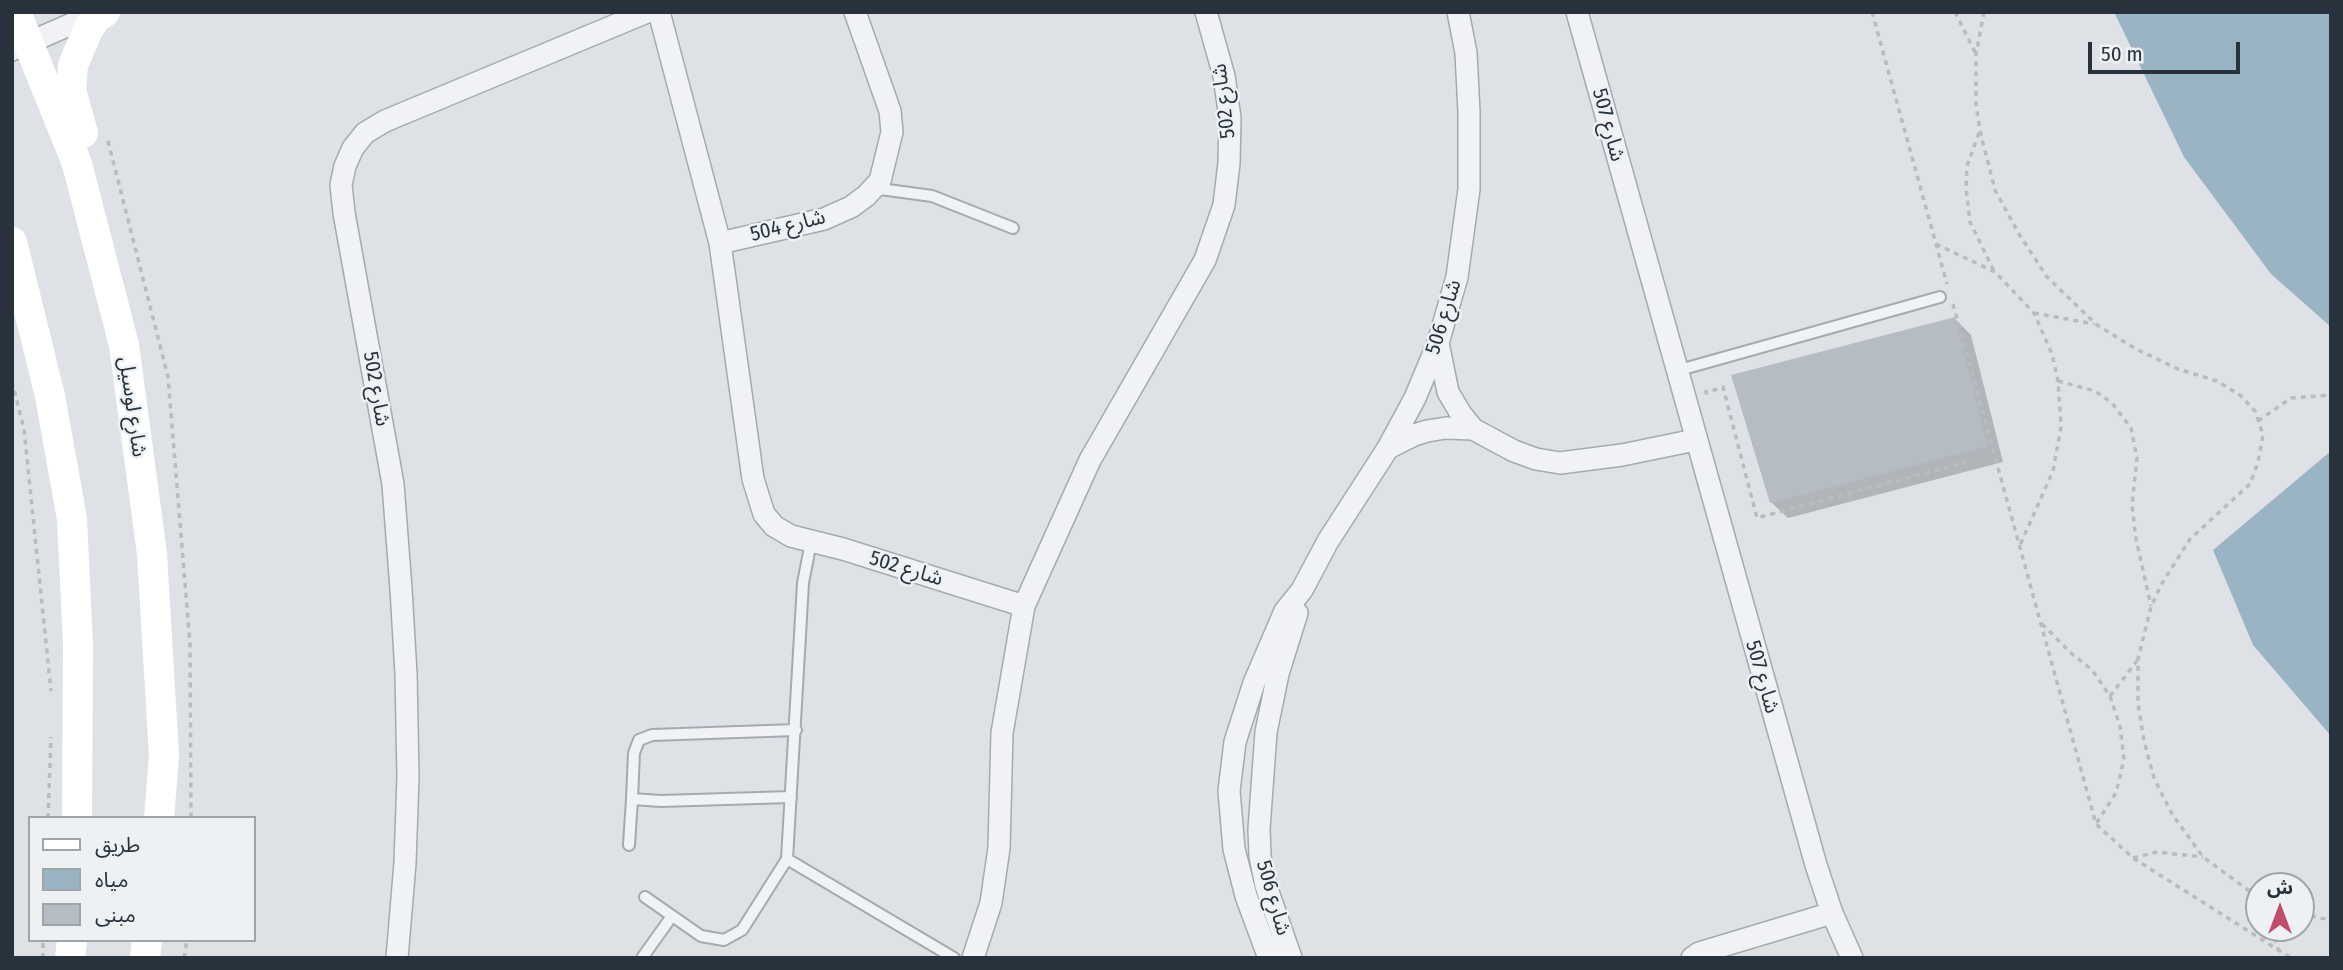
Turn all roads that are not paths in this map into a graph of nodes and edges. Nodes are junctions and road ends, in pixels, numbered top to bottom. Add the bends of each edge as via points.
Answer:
1 (16, 12) edge
2 (100, 12) edge
3 (105, 12) edge
4 (647, 12) edge
5 (659, 12) edge
6 (855, 12) edge
7 (1206, 12) edge
8 (1458, 12) edge
9 (1577, 12) edge
10 (18, 44) edge
11 (873, 188) junction
12 (1013, 228) dead end
13 (95, 233) junction
14 (12, 242) edge
15 (720, 243) junction
16 (1946, 297) road end
17 (1438, 343) junction
18 (1676, 371) junction
19 (1473, 429) junction
20 (1695, 440) junction
21 (1388, 448) junction
22 (811, 542) junction
23 (1302, 590) junction
24 (1024, 606) junction
25 (796, 730) junction
26 (791, 797) junction
27 (632, 799) junction
28 (77, 816) edge
29 (159, 816) edge
30 (628, 845) dead end
31 (787, 859) junction
32 (645, 897) dead end
33 (1832, 913) junction
34 (672, 916) junction
35 (1253, 916) junction
36 (397, 958) edge
37 (642, 958) edge
38 (954, 958) edge
39 (973, 958) edge
40 (1257, 958) edge
41 (1269, 958) edge
42 (1291, 958) edge
43 (1692, 958) edge
44 (1852, 958) edge

1 - 10 street, شارع لوسيل
2 - 10 street
3 - 13 street via 89,28 77,51 71,90 92,166
4 - 36 street, شارع 502 via 385,121 365,133 345,166 341,185 344,213 393,484 401,589 408,778
5 - 15 street, شارع 502
6 - 11 street, شارع 504 via 890,111 887,158
7 - 24 street, شارع 502 via 1230,118 1224,205 1205,260 1090,460
8 - 17 street, شارع 506 via 1466,53 1469,189 1457,277
9 - 18 street, شارع 507
10 - 13 street, شارع لوسيل via 77,164
11 - 12 lane via 932,196
11 - 15 street, شارع 504 via 851,207 824,219
13 - 29 street, شارع لوسيل via 124,345 152,554 164,756
14 - 28 street via 50,396 72,519 78,645
15 - 22 street, شارع 502 via 758,498 774,526
16 - 18 lane
17 - 19 street via 1448,392
17 - 21 street, شارع 506
18 - 20 street, شارع 507
19 - 20 street via 1514,451 1560,463
19 - 21 street via 1438,429
20 - 33 street, شارع 507
21 - 23 street, شارع 506
22 - 24 street, شارع 502
22 - 25 lane via 803,583
23 - 35 street, شارع 506 via 1285,611 1254,683 1230,769 1230,825
23 - 42 street, شارع 506 via 1272,701 1259,797 1260,856
24 - 39 street, شارع 502 via 1002,733 999,848 991,904
25 - 26 lane
25 - 27 lane via 652,735 639,740
26 - 27 lane
26 - 31 lane
27 - 30 lane
31 - 34 lane via 742,930 733,936 724,940 701,936
31 - 38 lane
32 - 34 lane
33 - 43 street
33 - 44 street, شارع 507
34 - 37 lane
35 - 40 street, شارع 506 via 1251,932
35 - 41 street, شارع 506

